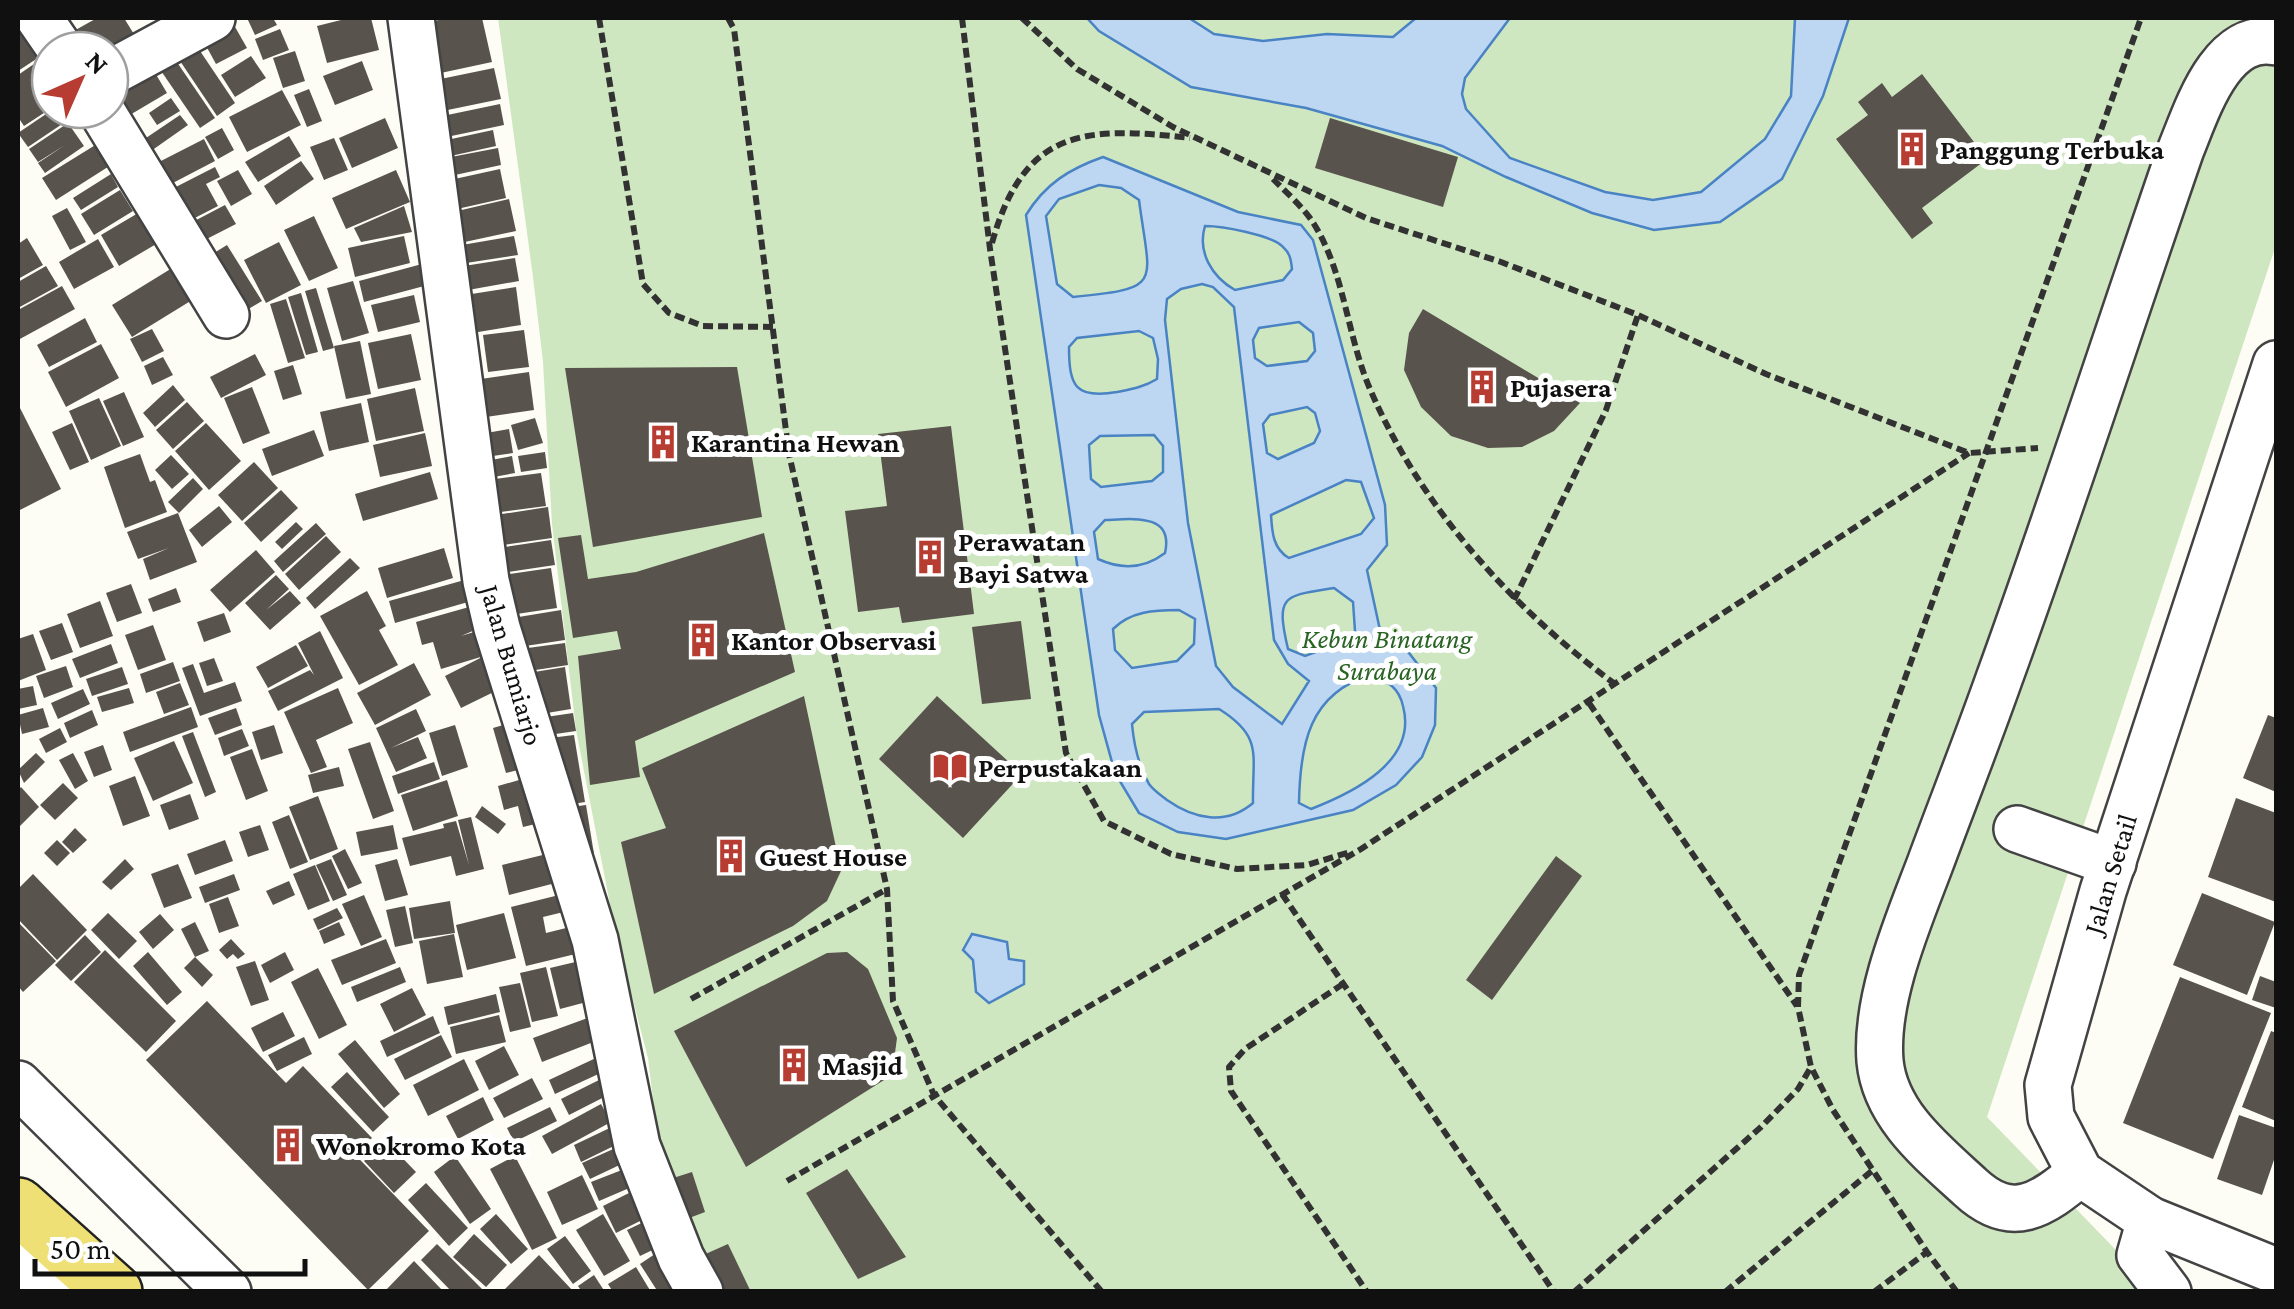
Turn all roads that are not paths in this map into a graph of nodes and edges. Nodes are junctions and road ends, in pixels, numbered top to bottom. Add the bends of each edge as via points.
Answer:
1 (212, 18) edge
2 (412, 18) edge
3 (2273, 41) edge
4 (130, 63) edge
5 (113, 130) edge
6 (226, 314) dead end
7 (2276, 364) edge
8 (2017, 829) dead end
9 (2113, 863) junction
10 (18, 1084) edge
11 (2080, 1173) junction
12 (18, 1206) edge
13 (2150, 1220) junction
14 (18, 1257) edge
15 (2276, 1271) edge
16 (56, 1292) edge
17 (114, 1292) edge
18 (228, 1292) edge
19 (700, 1292) edge
20 (2168, 1292) edge

1 - 4 street
2 - 19 street, Jalan Bumiarjo via 486,581 595,940 637,1146
3 - 11 street via 2241,47 2222,68 2206,88 2181,149 1999,680 1906,928 1881,1019 1884,1086 1917,1137 1985,1202 2017,1211 2055,1194
5 - 6 street
7 - 9 street, Jalan Setail
8 - 9 street
9 - 11 street, Jalan Setail via 2048,1085 2052,1117
10 - 18 street
11 - 13 street, Jalan Setail
12 - 17 main road
13 - 15 street, Jalan Setail
13 - 20 street via 2140,1255
14 - 16 street

